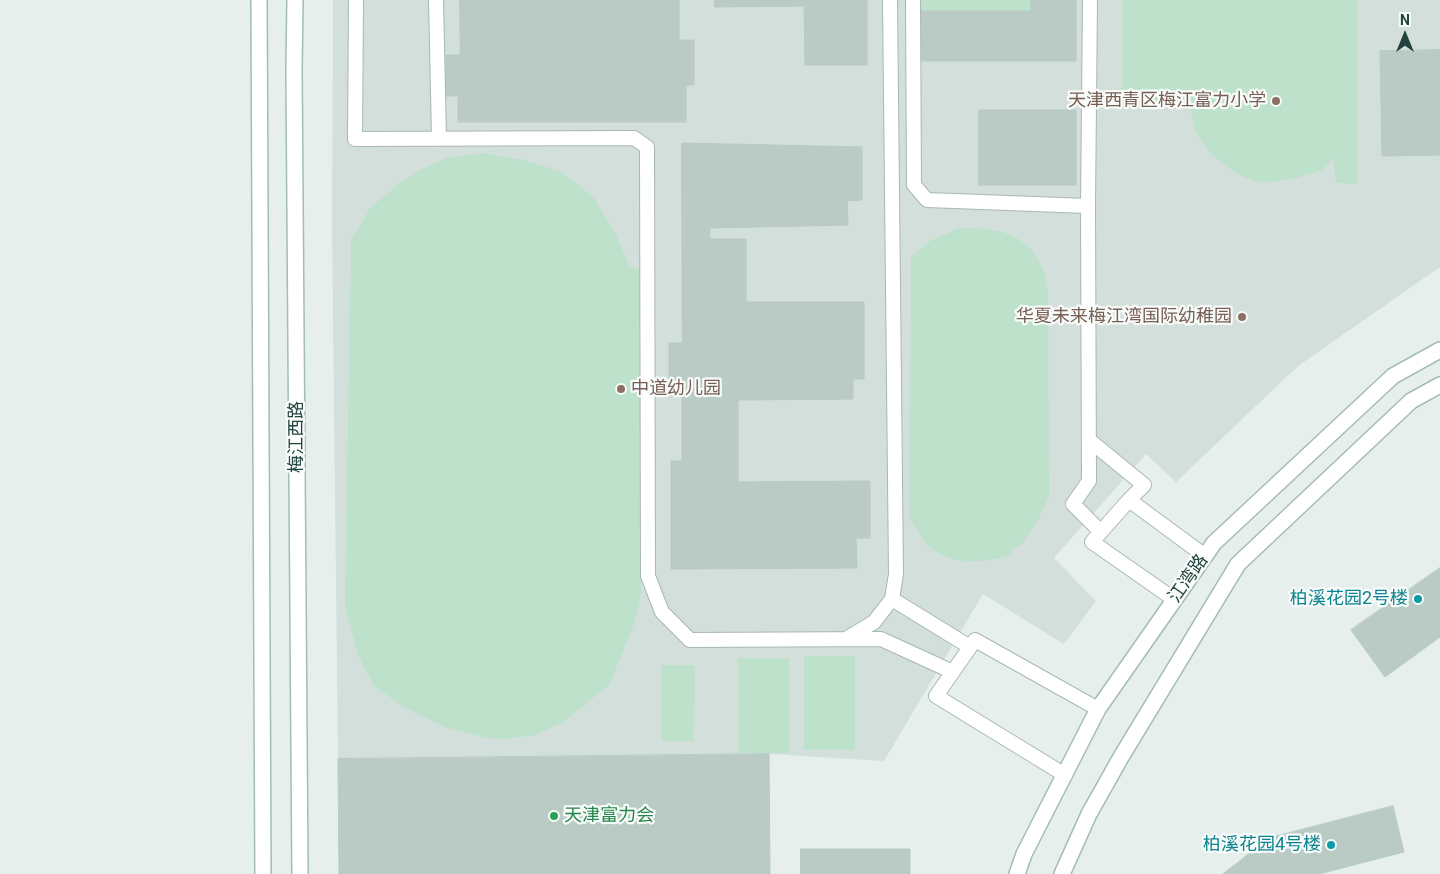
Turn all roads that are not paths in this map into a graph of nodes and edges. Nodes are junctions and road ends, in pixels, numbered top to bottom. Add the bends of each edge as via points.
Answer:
1 (259, 0) edge
2 (295, 0) edge
3 (356, 0) edge
4 (436, 0) edge
5 (890, 0) edge
6 (913, 0) edge
7 (1090, 0) edge
8 (439, 138) junction
9 (1088, 206) junction
10 (1440, 350) edge
11 (1440, 386) edge
12 (1090, 440) junction
13 (1129, 500) junction
14 (1101, 532) junction
15 (1205, 556) junction
16 (892, 599) junction
17 (1174, 600) junction
18 (846, 639) junction
19 (970, 647) junction
20 (953, 672) junction
21 (1098, 709) junction
22 (1065, 775) junction
23 (263, 874) edge
24 (300, 874) edge
25 (1017, 874) edge
26 (1062, 874) edge

1 - 23 main road, 梅江西路
2 - 24 main road, 梅江西路
3 - 8 lane via 355,139
4 - 8 lane
5 - 16 lane via 896,564
6 - 9 lane via 914,185 927,200
7 - 9 lane
8 - 18 lane via 634,138 647,147 648,576 662,612 690,640
9 - 12 lane
10 - 15 main road, 江湾路 via 1393,376 1214,543
11 - 26 main road, 江湾路 via 1411,401 1238,564 1098,797
12 - 13 lane via 1144,485
12 - 14 lane via 1090,481 1073,504
13 - 14 lane
13 - 15 lane
14 - 17 lane via 1092,542
15 - 17 main road, 江湾路
16 - 18 lane via 874,622
16 - 19 lane
17 - 21 main road, 江湾路
18 - 20 lane via 881,639
19 - 20 lane
19 - 21 lane via 975,640
20 - 22 lane via 936,696
21 - 22 main road, 江湾路
22 - 25 main road, 江湾路

